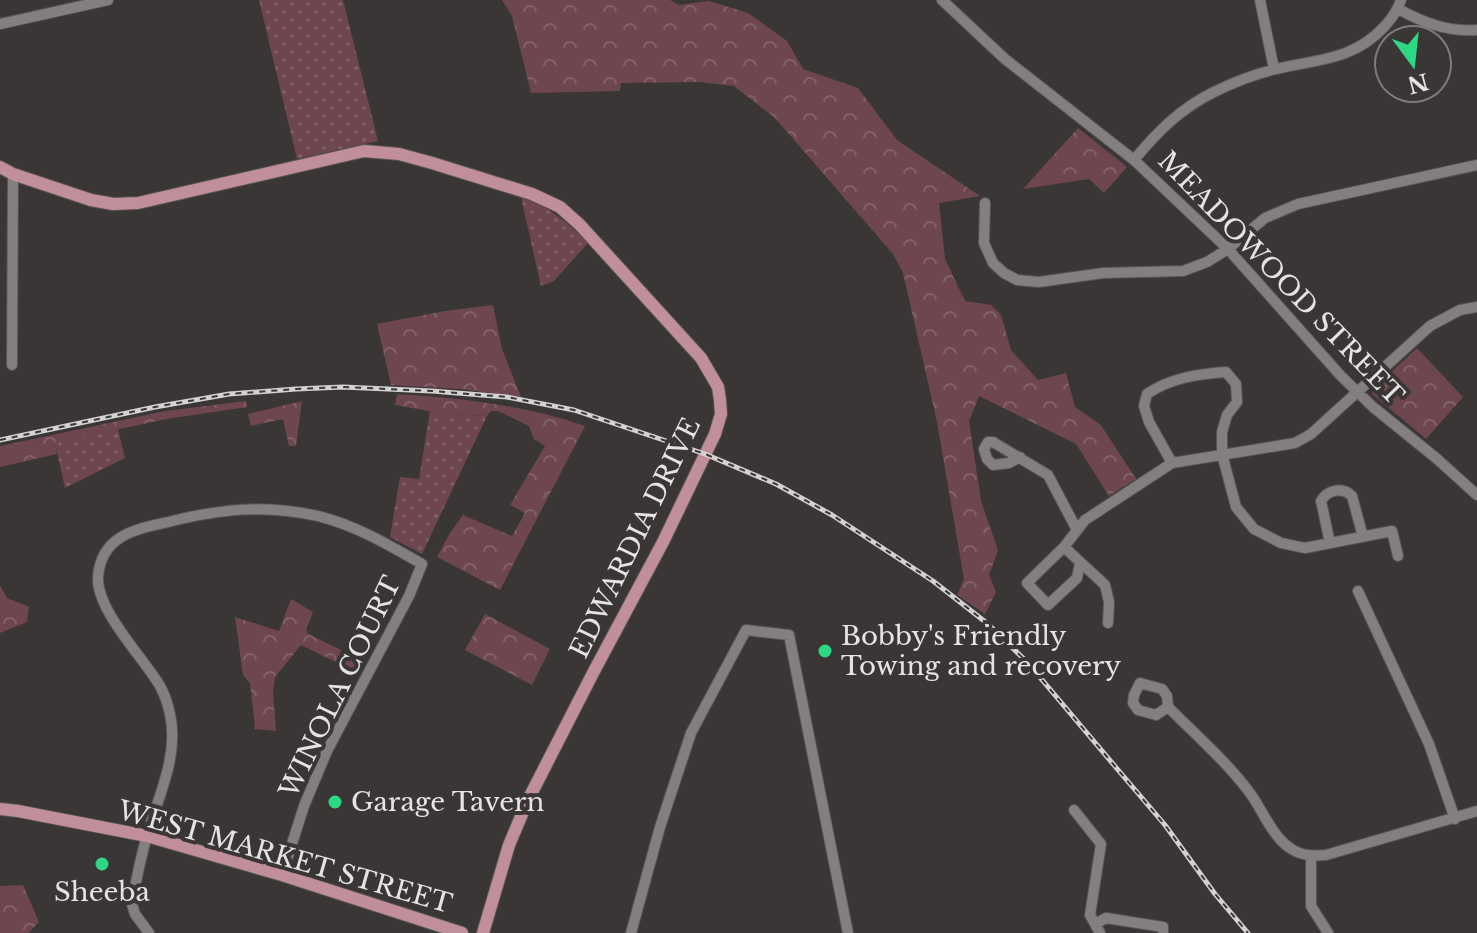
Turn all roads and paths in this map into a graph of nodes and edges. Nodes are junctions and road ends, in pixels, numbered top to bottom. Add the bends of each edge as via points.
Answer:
1 (108, 0) edge
2 (942, 0) edge
3 (1260, 0) edge
4 (1400, 4) edge
5 (0, 24) edge
6 (1477, 30) edge
7 (1274, 69) junction
8 (1134, 160) junction
9 (1477, 165) edge
10 (0, 167) edge
11 (13, 174) junction
12 (985, 203) dead end
13 (1228, 249) junction
14 (1477, 307) edge
15 (12, 365) dead end
16 (1357, 392) junction
17 (1222, 454) junction
18 (1020, 457) dead end
19 (1172, 463) junction
20 (1477, 495) edge
21 (1077, 530) junction
22 (1363, 537) junction
23 (1330, 543) junction
24 (1064, 547) junction
25 (1398, 556) dead end
26 (1080, 563) junction
27 (1358, 591) dead end
28 (1108, 623) dead end
29 (1168, 707) dead end
30 (0, 809) edge
31 (1074, 810) dead end
32 (1477, 811) edge
33 (1455, 819) junction
34 (147, 836) junction
35 (1311, 856) junction
36 (282, 875) junction
37 (1097, 928) edge
38 (149, 933) edge
39 (462, 933) edge
40 (483, 933) edge
41 (631, 933) edge
42 (848, 933) edge
43 (1163, 933) edge
44 (1328, 933) edge

1 - 5 street
2 - 8 street, MEADOWOOD STREET via 1005,59
3 - 7 street
4 - 6 street via 1437,27
4 - 7 street via 1376,36 1356,50
7 - 8 street via 1191,105
8 - 13 street, MEADOWOOD STREET
9 - 13 street via 1298,204 1265,218
10 - 11 main road, EDWARDIA DRIVE
11 - 15 street
11 - 40 main road, EDWARDIA DRIVE via 91,200 123,204 364,151 432,163 560,207 711,374 721,414 715,434 528,800
12 - 13 street via 983,235 989,256 1017,280 1183,271
13 - 16 street, MEADOWOOD STREET
14 - 16 street via 1430,326
16 - 17 street via 1295,443
16 - 20 street, MEADOWOOD STREET
17 - 19 street
17 - 19 street via 1222,432 1237,402 1236,384 1226,372 1162,383 1147,394 1149,422
17 - 23 street via 1236,507 1254,529 1305,548
18 - 21 street via 1048,475
19 - 21 street
21 - 24 street
22 - 23 street
22 - 23 street via 1352,496 1334,490 1321,501
22 - 25 street via 1392,531
24 - 26 street
24 - 26 street via 1027,583 1048,605 1077,578
26 - 28 street via 1105,585
27 - 33 street via 1429,744
29 - 35 street via 1249,792 1279,838 1292,850
30 - 34 main road, WEST MARKET STREET
31 - 37 street via 1101,844 1090,915
32 - 33 street
33 - 35 street
34 - 36 main road, WEST MARKET STREET
34 - 36 street, WINOLA COURT via 170,758 172,726 160,685 104,605 98,581 101,561 126,533 218,511 287,510 331,520 422,564 327,751
34 - 38 street via 132,904
35 - 44 street via 1311,906
36 - 39 main road, WEST MARKET STREET
37 - 43 street via 1106,918 1163,927
41 - 42 street via 691,733 746,630 789,635

